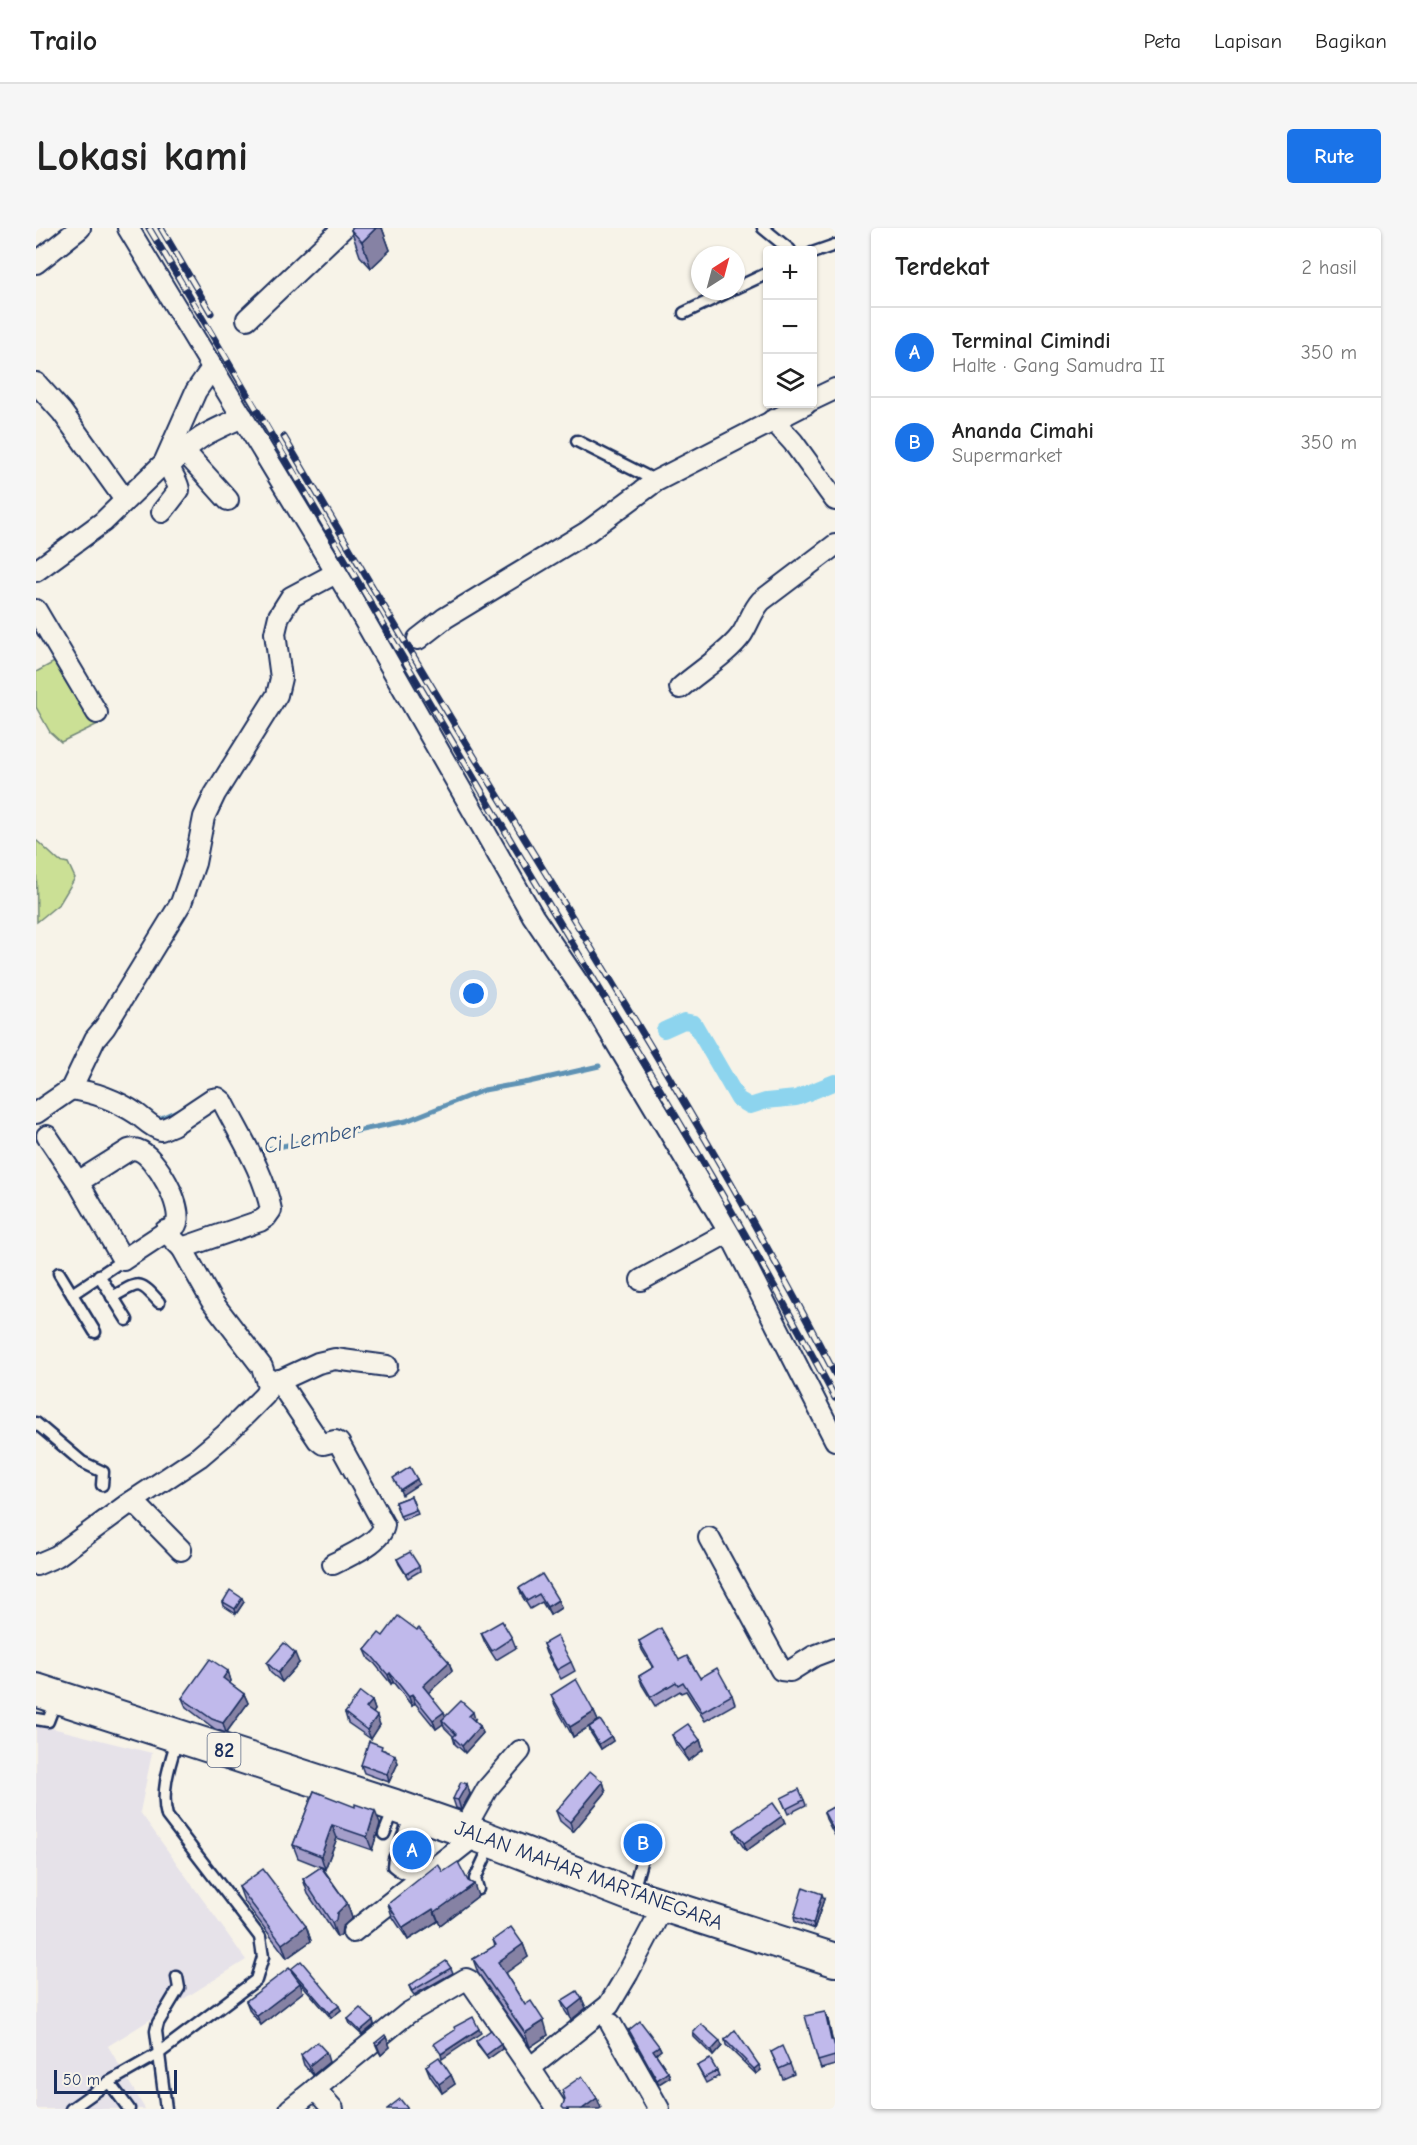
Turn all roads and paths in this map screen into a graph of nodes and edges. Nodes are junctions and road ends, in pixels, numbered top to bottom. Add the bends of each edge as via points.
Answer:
1 (80, 228) edge
2 (129, 228) edge
3 (344, 228) edge
4 (763, 228) edge
5 (835, 245) edge
6 (785, 246) edge
7 (817, 252) edge
8 (36, 263) edge
9 (763, 275) edge
10 (745, 284) edge
11 (711, 300) edge
12 (684, 313) dead end
13 (247, 319) dead end
14 (212, 368) junction
15 (36, 383) edge
16 (835, 389) edge
17 (817, 398) edge
18 (798, 408) edge
19 (243, 417) junction
20 (773, 420) junction
21 (577, 441) dead end
22 (184, 451) junction
23 (656, 481) junction
24 (125, 500) junction
25 (228, 500) dead end
26 (835, 500) edge
27 (162, 512) dead end
28 (835, 545) edge
29 (36, 571) edge
30 (336, 573) junction
31 (36, 610) edge
32 (418, 639) dead end
33 (680, 688) dead end
34 (97, 713) dead end
35 (73, 1082) junction
36 (36, 1113) edge
37 (47, 1136) dead end
38 (78, 1182) junction
39 (165, 1231) junction
40 (729, 1232) junction
41 (183, 1248) junction
42 (123, 1260) junction
43 (59, 1273) dead end
44 (99, 1275) junction
45 (641, 1280) dead end
46 (72, 1294) junction
47 (112, 1297) junction
48 (159, 1302) dead end
49 (127, 1320) dead end
50 (95, 1332) dead end
51 (387, 1366) dead end
52 (273, 1383) junction
53 (36, 1423) edge
54 (835, 1440) edge
55 (102, 1485) dead end
56 (133, 1501) junction
57 (710, 1538) dead end
58 (181, 1550) dead end
59 (333, 1564) dead end
60 (36, 1565) edge
61 (835, 1648) edge
62 (43, 1702) edge
63 (178, 1736) junction
64 (520, 1751) dead end
65 (403, 1809) junction
66 (384, 1834) dead end
67 (477, 1836) junction
68 (641, 1862) dead end
69 (478, 1889) dead end
70 (632, 1895) junction
71 (664, 1905) junction
72 (353, 1932) dead end
73 (834, 1959) edge
74 (177, 1977) dead end
75 (611, 2024) dead end
76 (158, 2054) junction
77 (530, 2068) junction
78 (109, 2082) junction
79 (315, 2089) junction
80 (71, 2109) edge
81 (129, 2109) edge
82 (166, 2109) edge
83 (290, 2109) edge
84 (333, 2109) edge
85 (557, 2109) edge
86 (659, 2109) edge

1 - 8 street
2 - 14 street
3 - 13 street
4 - 6 lane
5 - 7 lane
9 - 10 lane
11 - 12 lane
14 - 19 street
14 - 24 street via 196,391 164,463
15 - 24 street via 62,412
16 - 17 street
18 - 20 street
19 - 22 street via 208,432
19 - 30 street
20 - 23 street
20 - 26 street
21 - 23 lane
22 - 25 street
22 - 27 street via 170,466 179,490
23 - 32 street via 587,532 445,618
24 - 29 street via 104,522
28 - 33 street via 761,600 731,646
30 - 35 street via 291,597 279,616 275,633 281,678 277,694 204,817 195,863 181,903 95,1039
30 - 40 street via 533,916 599,1014
31 - 34 street
35 - 36 street
35 - 41 street via 161,1130 212,1099 223,1102 260,1174 272,1210 260,1221
37 - 38 street
38 - 39 street via 129,1150 141,1151 157,1167 177,1204 179,1219
38 - 42 street
39 - 41 street
39 - 42 street
40 - 45 street
40 - 54 street
41 - 52 street via 211,1300
42 - 44 lane
43 - 46 lane
44 - 46 lane
44 - 47 lane
46 - 50 lane
47 - 48 lane via 141,1285
47 - 49 lane
51 - 52 street via 335,1359
52 - 56 street via 260,1401 199,1457
52 - 59 street via 322,1444 339,1443 384,1525 381,1536
53 - 55 lane via 82,1462 103,1473
56 - 58 street
56 - 60 street via 57,1556
57 - 61 street via 777,1667 790,1671
62 - 63 main road, JALAN MAHAR MARTANEGARA / 82
63 - 65 main road, JALAN MAHAR MARTANEGARA / 82
63 - 76 lane via 164,1804 167,1816 260,1937 263,1957 256,1980
64 - 67 street via 487,1789
65 - 66 lane
65 - 67 main road, JALAN MAHAR MARTANEGARA / 82
65 - 67 lane via 393,1866 403,1872 417,1874
67 - 69 lane
67 - 70 main road, JALAN MAHAR MARTANEGARA / 82
67 - 72 street
68 - 70 lane
70 - 71 main road, JALAN MAHAR MARTANEGARA / 82
71 - 73 main road, JALAN MAHAR MARTANEGARA / 82
71 - 77 street via 609,2005
74 - 76 lane via 179,1988 156,2031
75 - 86 street
76 - 78 lane
76 - 82 lane
77 - 79 street via 470,1981 463,1979 408,2013
77 - 85 street
78 - 80 lane
78 - 81 lane
79 - 83 street
79 - 84 street

